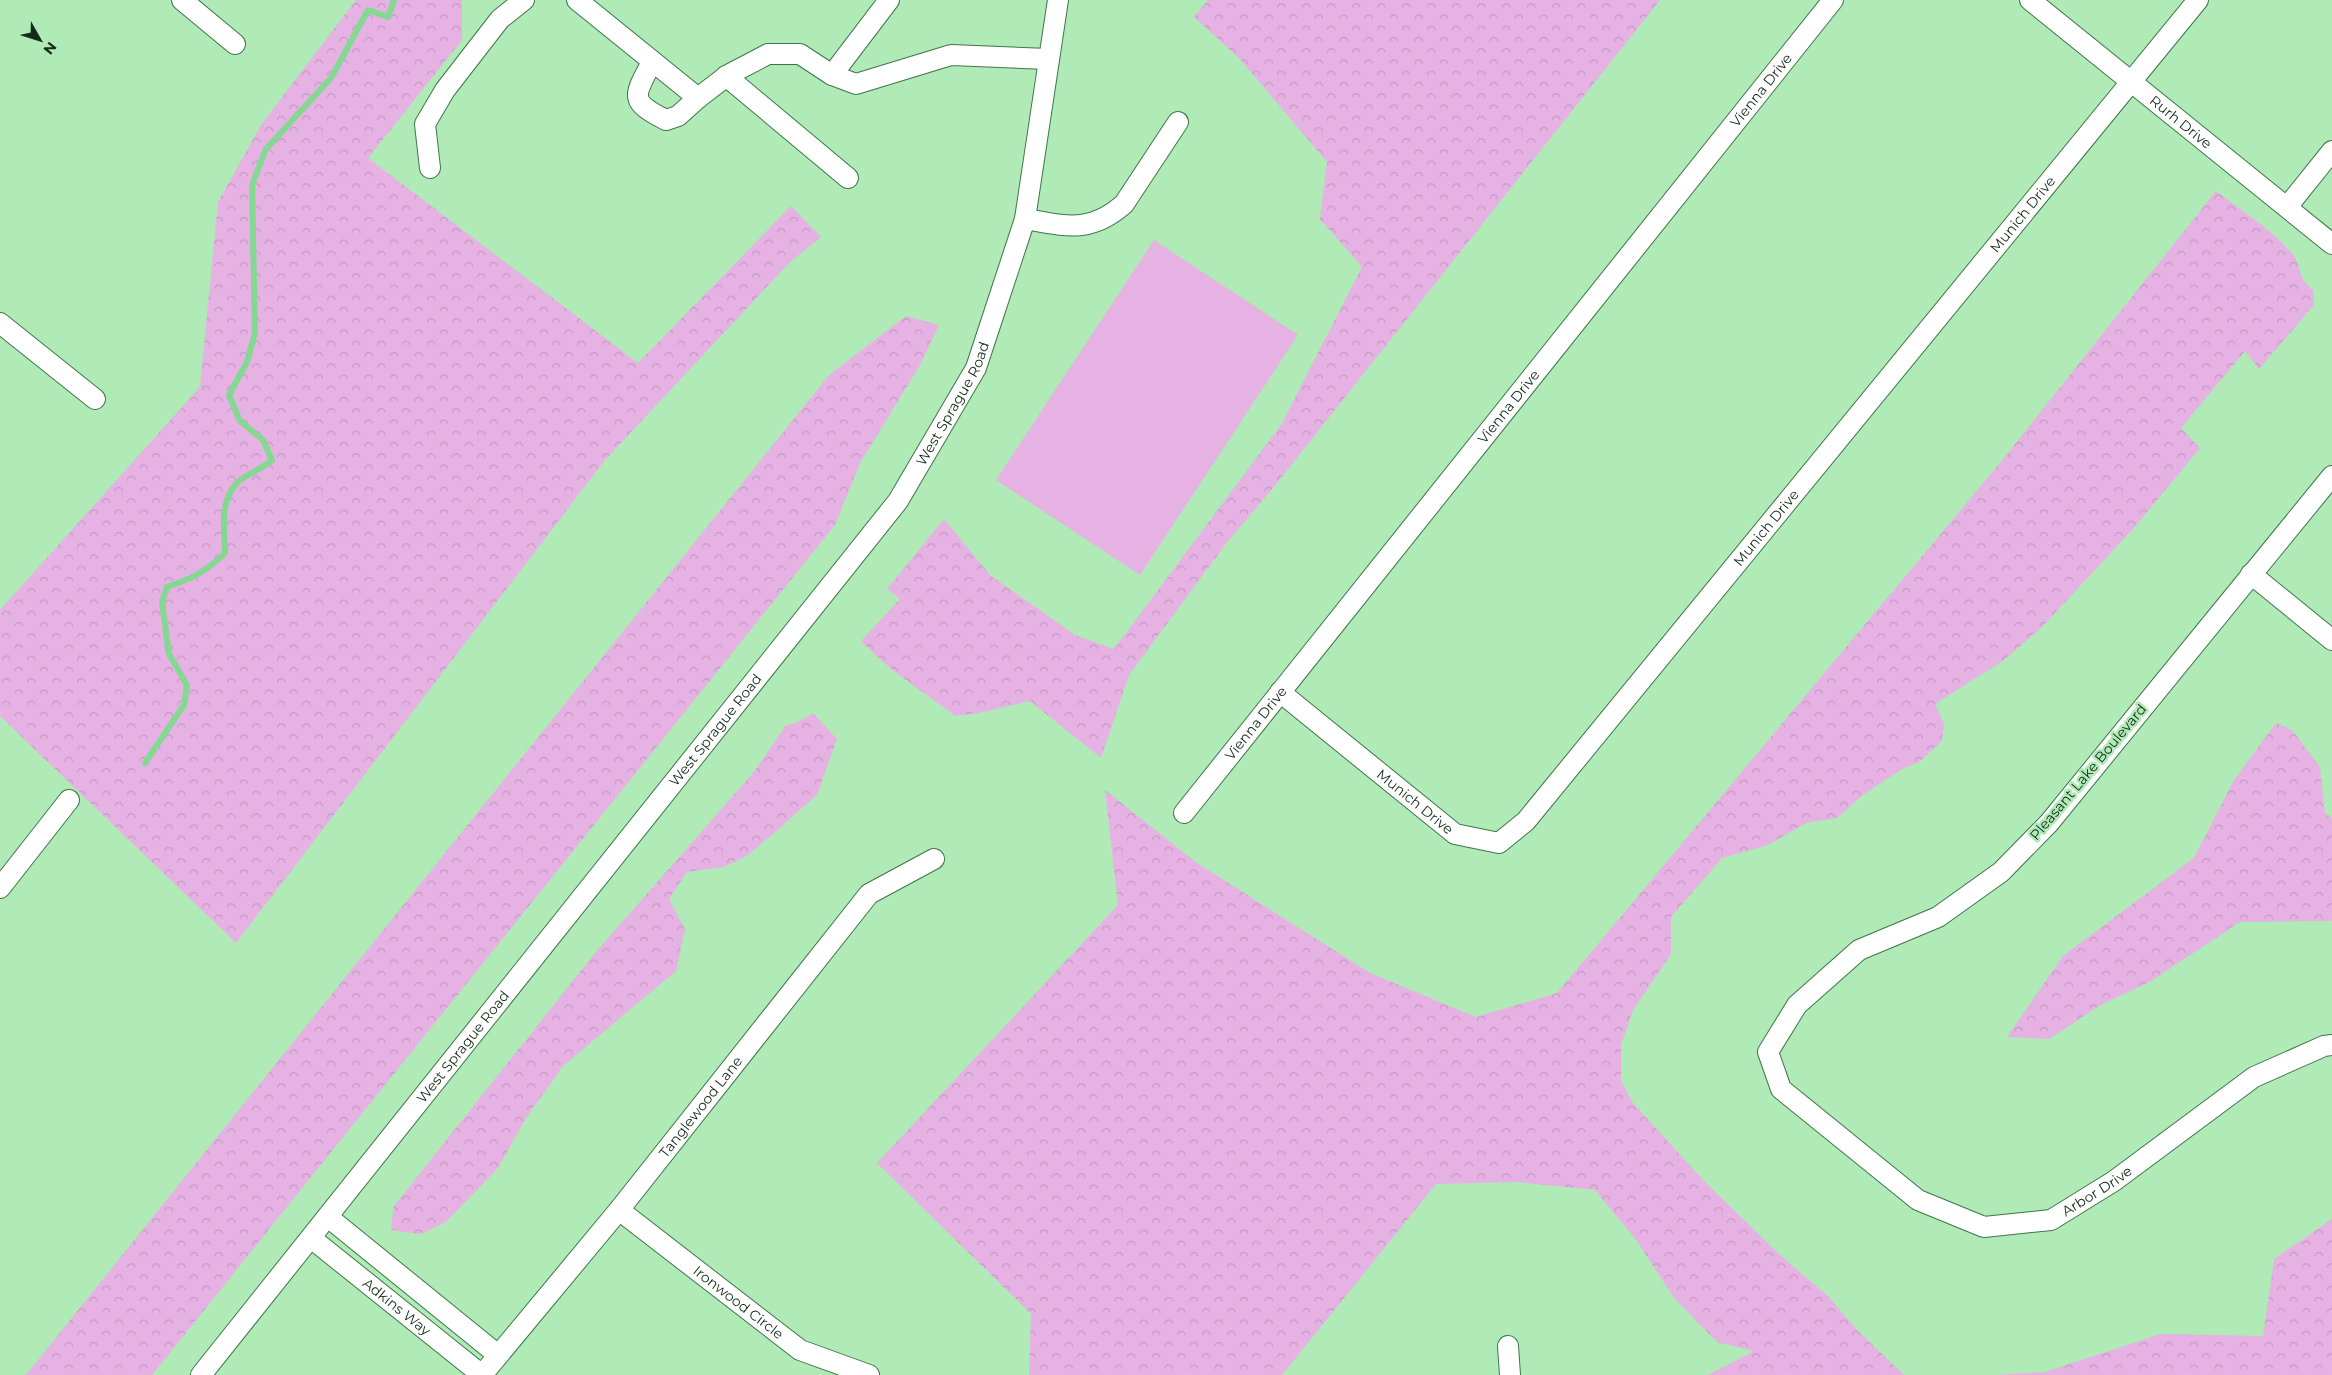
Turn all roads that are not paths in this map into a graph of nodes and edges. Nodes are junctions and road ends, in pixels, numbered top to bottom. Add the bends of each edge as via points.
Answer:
1 (182, 0) edge
2 (524, 0) edge
3 (577, 0) edge
4 (889, 0) edge
5 (1058, 0) edge
6 (1833, 0) edge
7 (2030, 0) edge
8 (2198, 0) edge
9 (235, 44) dead end
10 (1049, 59) junction
11 (652, 62) junction
12 (832, 75) junction
13 (726, 76) junction
14 (2132, 83) junction
15 (698, 98) junction
16 (1178, 122) dead end
17 (2332, 151) edge
18 (430, 168) dead end
19 (848, 178) dead end
20 (2287, 207) junction
21 (1025, 219) junction
22 (2332, 244) edge
23 (0, 323) edge
24 (95, 400) dead end
25 (2332, 476) edge
26 (2251, 574) junction
27 (2332, 640) edge
28 (1280, 692) junction
29 (69, 800) dead end
30 (1184, 813) dead end
31 (934, 859) dead end
32 (0, 888) edge
33 (2332, 1045) edge
34 (1781, 1089) joint
35 (619, 1210) junction
36 (328, 1217) junction
37 (312, 1238) junction
38 (1508, 1346) dead end
39 (498, 1355) junction
40 (200, 1375) edge
41 (482, 1375) edge
42 (870, 1375) edge
43 (1510, 1375) edge

1 - 9 street
2 - 18 street via 494,27 445,90 425,124
3 - 11 street
4 - 12 street
5 - 10 street, West Sprague Road
6 - 28 street, Vienna Drive
7 - 14 street, Rurh Drive
8 - 14 street, Munich Drive
10 - 12 street via 952,55 856,84
10 - 21 street, West Sprague Road
11 - 15 street
11 - 15 street via 637,90 639,102 646,111 666,120 678,116
12 - 13 street via 800,54 768,54
13 - 15 street
13 - 19 street
14 - 20 street, Rurh Drive
14 - 28 street, Munich Drive via 1526,821 1499,843 1455,834
16 - 21 street via 1124,204 1100,222 1067,226
17 - 20 street
20 - 22 street, Rurh Drive
21 - 36 street, West Sprague Road via 976,368 898,502
23 - 24 street
25 - 26 street, Pleasant Lake Boulevard
26 - 27 street
26 - 34 street, Pleasant Lake Boulevard via 2049,823 2001,872 1938,917 1859,950 1797,1005 1768,1052
28 - 30 street, Vienna Drive
29 - 32 street
31 - 35 street, Tanglewood Lane via 869,894
33 - 34 street, Arbor Drive via 2254,1077 2114,1181 2051,1220 1984,1227 1918,1200
35 - 39 street, Tanglewood Lane
35 - 42 street, Ironwood Circle via 800,1350
36 - 37 street, West Sprague Road
36 - 39 street, Adkins Way
37 - 40 street, West Sprague Road
37 - 41 street, Adkins Way
38 - 43 street
39 - 41 street, Tanglewood Lane

